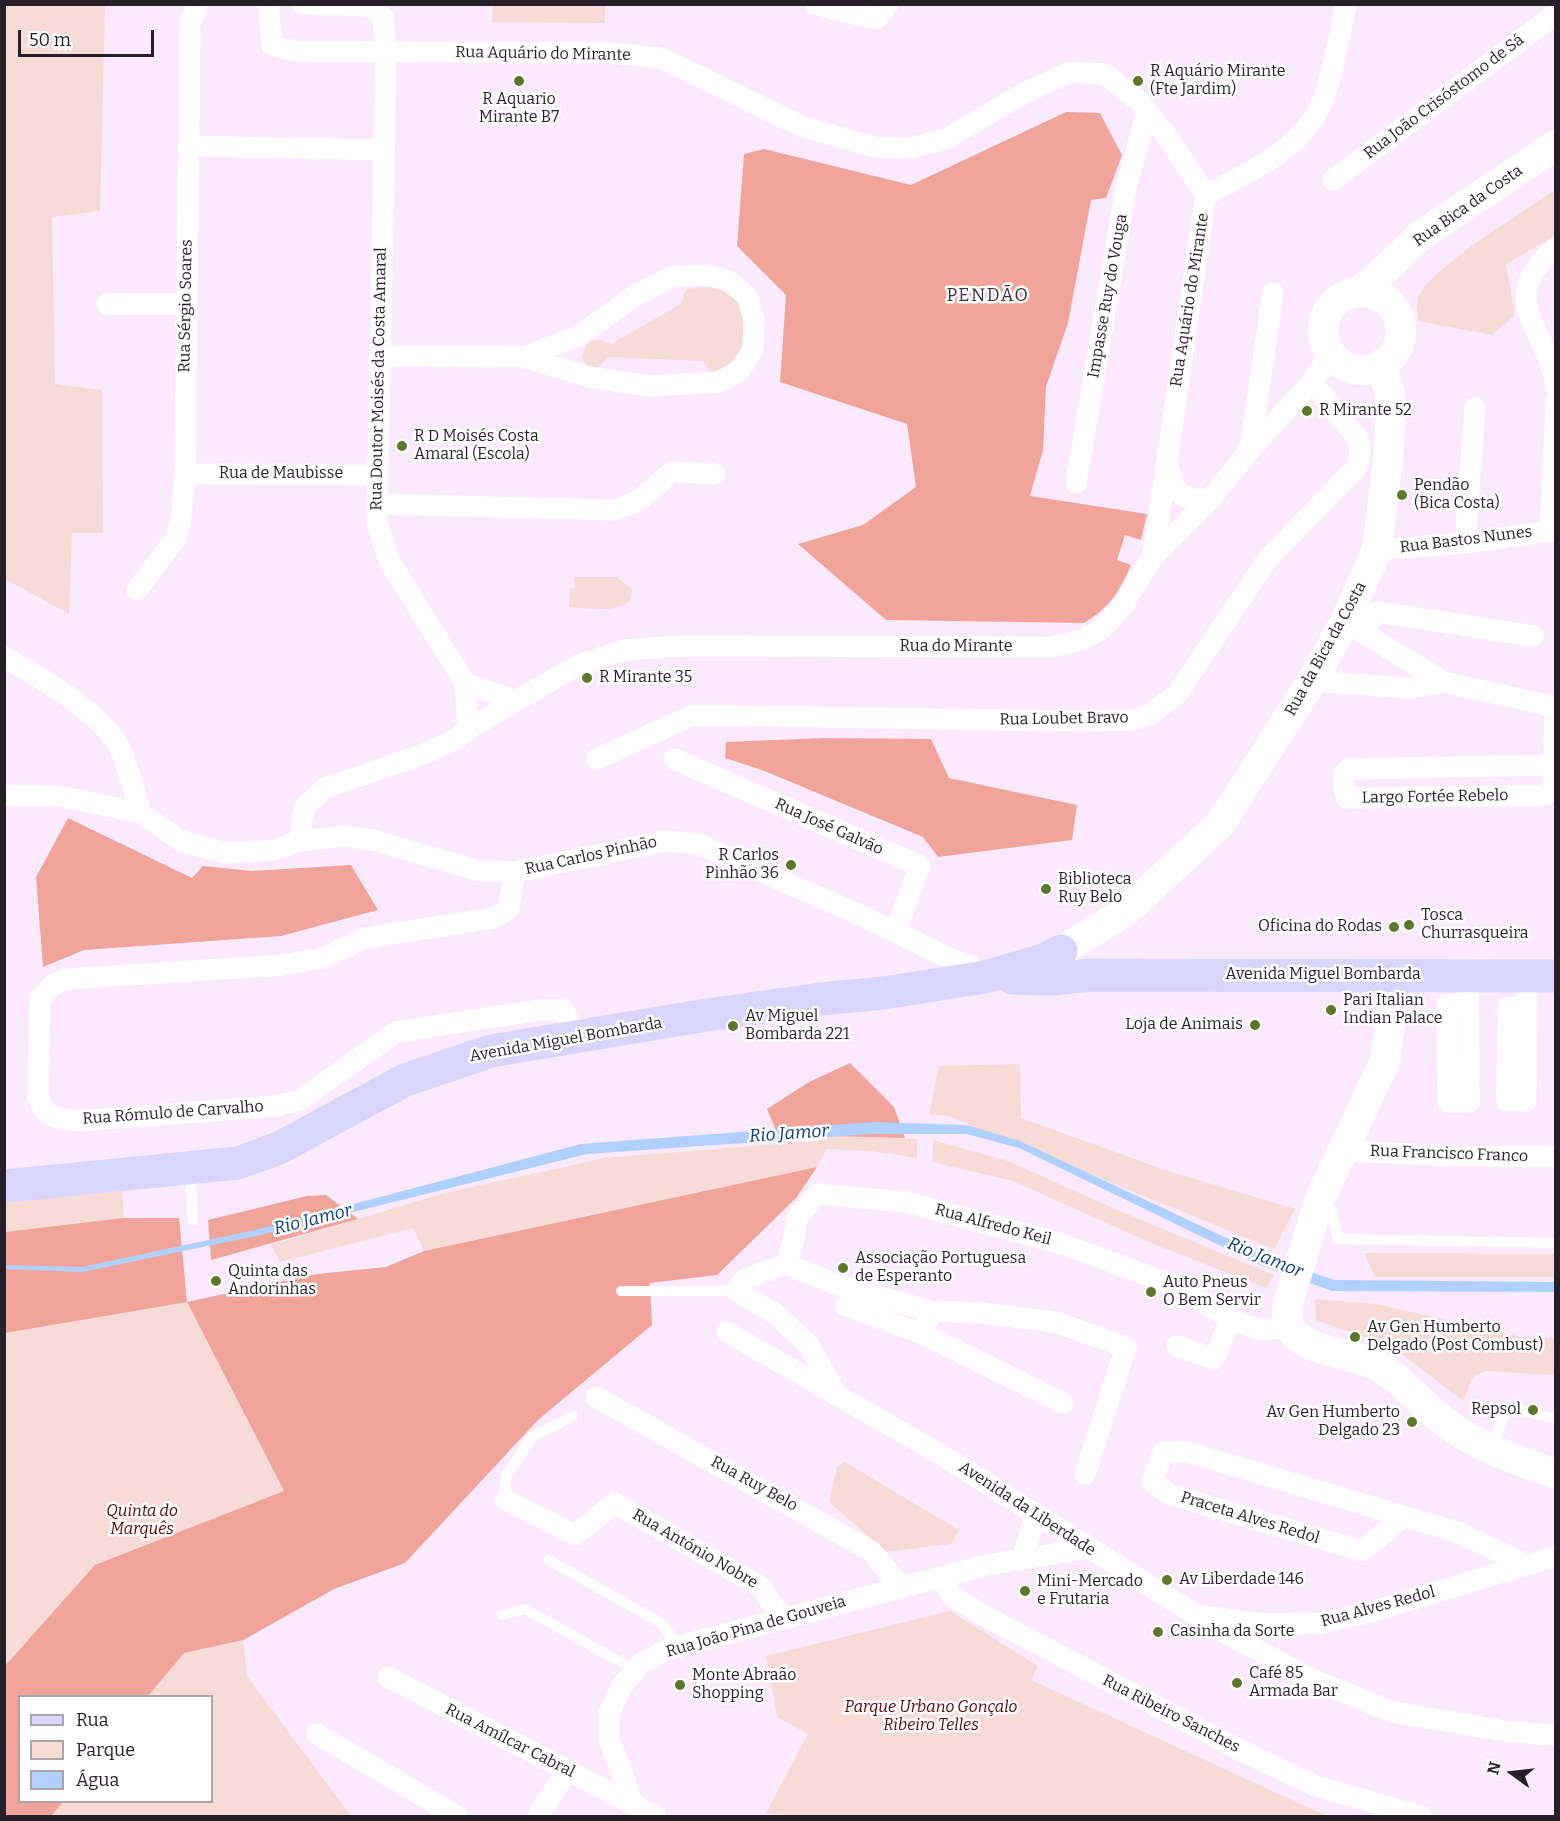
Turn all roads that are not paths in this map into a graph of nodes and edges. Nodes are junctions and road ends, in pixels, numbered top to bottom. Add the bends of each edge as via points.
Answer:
1 (268, 4) edge
2 (302, 4) edge
3 (815, 4) edge
4 (888, 4) edge
5 (1346, 4) edge
6 (195, 6) edge
7 (383, 11) edge
8 (1551, 15) edge
9 (386, 52) junction
10 (1147, 111) junction
11 (1556, 145) edge
12 (188, 146) junction
13 (383, 150) junction
14 (1556, 168) edge
15 (1333, 180) dead end
16 (1206, 195) junction
17 (1556, 248) edge
18 (1273, 293) dead end
19 (1355, 293) junction
20 (107, 304) dead end
21 (186, 304) junction
22 (1398, 314) junction
23 (579, 336) junction
24 (1331, 354) junction
25 (379, 356) junction
26 (523, 357) junction
27 (1381, 365) junction
28 (590, 377) junction
29 (1312, 382) junction
30 (1556, 386) edge
31 (1556, 402) edge
32 (1475, 408) dead end
33 (1250, 450) junction
34 (1167, 456) junction
35 (185, 474) junction
36 (715, 474) dead end
37 (377, 475) junction
38 (1076, 483) dead end
39 (1211, 498) junction
40 (377, 504) junction
41 (1553, 530) edge
42 (1466, 543) junction
43 (1377, 550) junction
44 (1153, 556) junction
45 (137, 590) dead end
46 (1354, 626) junction
47 (1533, 636) dead end
48 (4, 657) edge
49 (1420, 667) junction
50 (1312, 681) junction
51 (1444, 682) junction
52 (465, 683) junction
53 (1409, 688) junction
54 (516, 700) junction
55 (1555, 706) edge
56 (468, 729) junction
57 (597, 759) dead end
58 (674, 759) dead end
59 (1554, 765) junction
60 (4, 795) edge
61 (141, 813) junction
62 (299, 841) junction
63 (515, 872) junction
64 (895, 932) junction
65 (1058, 943) junction
66 (978, 971) junction
67 (1090, 975) junction
68 (1391, 975) junction
69 (1537, 986) edge
70 (578, 1035) junction
71 (1343, 1151) junction
72 (1556, 1157) edge
73 (190, 1169) junction
74 (4, 1186) edge
75 (1320, 1199) junction
76 (194, 1220) dead end
77 (1556, 1243) edge
78 (786, 1264) junction
79 (621, 1291) dead end
80 (736, 1291) junction
81 (846, 1305) dead end
82 (930, 1311) junction
83 (1231, 1319) junction
84 (1290, 1328) junction
85 (727, 1332) dead end
86 (923, 1334) junction
87 (1177, 1346) dead end
88 (836, 1394) junction
89 (596, 1397) dead end
90 (1063, 1403) dead end
91 (573, 1416) dead end
92 (1556, 1419) edge
93 (1491, 1450) junction
94 (1085, 1474) dead end
95 (1556, 1474) edge
96 (506, 1500) joint
97 (1036, 1515) junction
98 (1404, 1516) junction
99 (1089, 1548) junction
100 (1556, 1556) edge
101 (1022, 1559) junction
102 (549, 1560) dead end
103 (1527, 1565) junction
104 (942, 1576) junction
105 (901, 1587) junction
106 (502, 1615) dead end
107 (1197, 1615) junction
108 (781, 1618) junction
109 (678, 1647) junction
110 (635, 1670) junction
111 (388, 1677) dead end
112 (317, 1734) dead end
113 (1556, 1735) edge
114 (567, 1771) junction
115 (633, 1804) junction
116 (457, 1816) edge
117 (538, 1816) edge
118 (655, 1816) edge
119 (1421, 1816) edge

1 - 9 street via 272,45 293,51
2 - 7 street via 370,6
3 - 4 street via 876,19
5 - 16 street via 1322,103 1306,129 1248,173
6 - 12 street, Rua Sérgio Soares via 190,21
7 - 9 street
8 - 15 street, Rua João Crisóstomo de Sá
9 - 10 street, Rua Aquário do Mirante via 610,52 661,58 803,127 875,147 911,148 946,139 1026,92 1071,72 1105,74
9 - 13 street, Rua Doutor Moisés da Costa Amaral
10 - 16 street, Rua Aquário do Mirante
10 - 38 street, Impasse Ruy do Vouga via 1126,188
11 - 19 street, Rua Bica da Costa via 1420,236
12 - 13 street
12 - 21 street, Rua Sérgio Soares
13 - 25 street, Rua Doutor Moisés da Costa Amaral
14 - 22 street, Rua Bica da Costa via 1432,251 1402,283
16 - 34 street, Rua Aquário do Mirante
17 - 30 street via 1536,264 1526,286 1527,309 1552,364
18 - 33 street
19 - 22 street via 1380,296
19 - 24 street via 1333,306 1326,317 1323,330
20 - 21 street
21 - 35 street, Rua Sérgio Soares
22 - 27 street via 1401,338 1390,358
23 - 26 street
23 - 28 street via 573,351 576,365
23 - 28 street via 636,295 674,276 708,275 730,282 747,296 754,320 753,350 738,372 718,382 649,386
24 - 27 street via 1349,368 1360,370
24 - 29 street, Rua do Mirante
25 - 26 street
25 - 37 street, Rua Doutor Moisés da Costa Amaral
26 - 28 street
27 - 43 street, Rua da Bica da Costa via 1391,408
29 - 33 street, Rua do Mirante
29 - 57 street, Rua Loubet Bravo via 1359,440 1356,467 1268,560 1178,694 1151,714 1132,720 1062,721 693,715
31 - 41 street
32 - 42 street
33 - 39 street, Rua do Mirante
34 - 39 street, Rua Aquário do Mirante via 1170,479 1180,495 1194,501
34 - 44 street, Rua Aquário do Mirante
35 - 37 street, Rua de Maubisse
35 - 45 street, Rua Sérgio Soares via 176,538
36 - 40 street via 672,472 638,501 615,510
37 - 40 street, Rua Doutor Moisés da Costa Amaral
39 - 44 street, Rua do Mirante
40 - 52 street, Rua Doutor Moisés da Costa Amaral via 377,524 390,562
41 - 42 street, Rua Bastos Nunes
42 - 43 street, Rua Bastos Nunes
43 - 46 street, Rua da Bica da Costa
44 - 54 street, Rua do Mirante via 1124,604 1102,629 1081,640 1051,647 680,646 624,650 578,665
46 - 47 street via 1377,612
46 - 49 street
46 - 50 street, Rua da Bica da Costa
48 - 61 street via 47,681 103,726 119,746
49 - 51 street
49 - 53 street via 1421,675
50 - 53 street
50 - 65 street, Rua da Bica da Costa via 1220,824 1160,882 1102,928
51 - 53 street
51 - 55 street
52 - 54 street
52 - 56 street, Rua Doutor Moisés da Costa Amaral
54 - 56 street, Rua do Mirante
55 - 59 street, Largo Fortée Rebelo
56 - 62 street, Rua do Mirante via 455,740 424,754 325,788 304,808
58 - 64 street, Rua José Galvão via 920,866
59 - 59 street, Largo Fortée Rebelo via 1349,769 1344,774 1344,790 1347,798 1545,795 1553,789
60 - 61 street via 60,796
61 - 62 street, Rua Carlos Pinhão via 181,840 225,853 275,850
62 - 63 street, Rua Carlos Pinhão via 346,836 373,840 478,871
63 - 64 street, Rua Carlos Pinhão via 666,841 698,844
63 - 70 street, Rua Rómulo de Carvalho via 508,909 494,918 365,938 323,958 283,965 67,979 53,985 40,998 38,1097 46,1112 79,1120 275,1106 300,1100 396,1032 540,1010 563,1010
64 - 66 street, Rua Carlos Pinhão
65 - 66 main road, Avenida Miguel Bombarda via 1043,960
65 - 67 main road via 1071,967
66 - 67 main road, Avenida Miguel Bombarda via 1052,979
66 - 70 main road, Avenida Miguel Bombarda via 883,993
67 - 68 main road, Avenida Miguel Bombarda
68 - 69 main road, Avenida Miguel Bombarda via 1468,989
68 - 71 street via 1385,1061
70 - 73 main road, Avenida Miguel Bombarda via 491,1051 424,1072 262,1155 238,1163
71 - 72 street, Rua Francisco Franco
71 - 75 street
73 - 74 main road, Avenida Miguel Bombarda
73 - 76 lane
75 - 77 lane via 1332,1211 1338,1239
75 - 84 street via 1293,1287 1287,1313
78 - 80 street via 745,1279
78 - 82 street via 835,1284
78 - 83 street, Rua Alfredo Keil via 797,1218 818,1194 906,1202 1059,1243 1174,1285
79 - 80 lane
80 - 88 street via 774,1314 808,1344
81 - 86 street
82 - 86 street
82 - 94 street via 1055,1323 1126,1347
83 - 84 street, Rua Alfredo Keil via 1260,1330
83 - 87 street via 1214,1359
84 - 93 street via 1297,1337 1312,1344 1374,1364 1402,1383 1439,1418
85 - 88 street, Avenida da Liberdade
86 - 90 street
88 - 97 street, Avenida da Liberdade
89 - 105 street, Rua Ruy Belo via 871,1551
91 - 96 lane via 532,1437 505,1478
92 - 93 lane via 1508,1407
93 - 95 street
96 - 108 street, Rua António Nobre via 575,1535 615,1503 761,1587
97 - 99 street, Avenida da Liberdade
97 - 101 street
98 - 98 street, Praceta Alves Redol via 1184,1451 1163,1453 1152,1481 1169,1494 1362,1551
98 - 103 street, Praceta Alves Redol via 1457,1532
99 - 101 street, Rua João Pina de Gouveia
99 - 107 street, Avenida da Liberdade
100 - 103 street, Rua Alves Redol
101 - 104 street, Rua João Pina de Gouveia
102 - 109 lane via 661,1623
103 - 107 street, Rua Alves Redol via 1367,1613 1320,1623 1263,1624
104 - 105 street, Rua João Pina de Gouveia
104 - 119 street, Rua Ribeiro Sanches via 952,1596 983,1615 1240,1750 1316,1786
105 - 108 street, Rua João Pina de Gouveia
106 - 110 lane via 525,1609
107 - 113 street, Avenida da Liberdade via 1311,1679 1393,1712 1510,1732
108 - 109 street, Rua João Pina de Gouveia
109 - 110 street, Rua João Pina de Gouveia
110 - 115 street, Rua João Pina de Gouveia via 621,1687 609,1714 609,1739
111 - 114 street, Rua Amílcar Cabral
112 - 116 street
114 - 115 street, Rua Amílcar Cabral
114 - 117 street
115 - 118 street, Rua Amílcar Cabral

